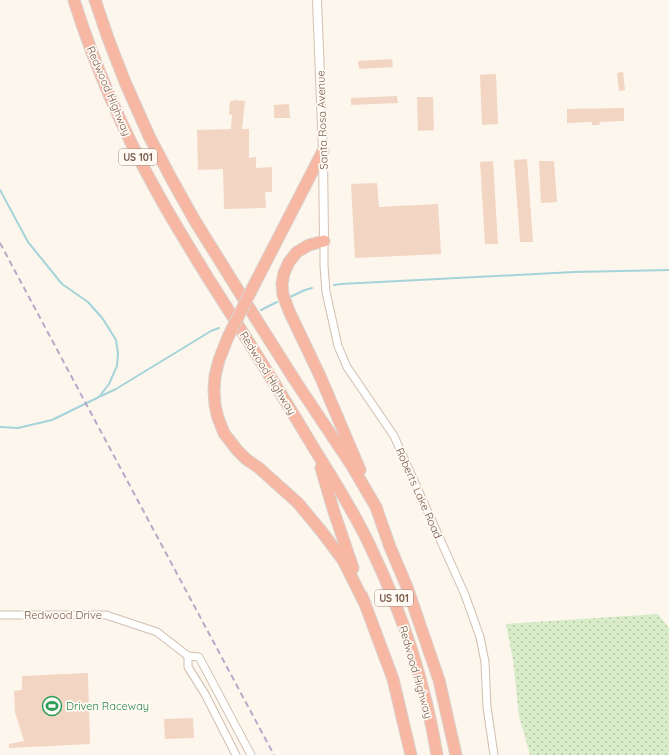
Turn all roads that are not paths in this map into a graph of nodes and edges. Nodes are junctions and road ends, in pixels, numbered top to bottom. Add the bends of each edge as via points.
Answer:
1 (74, 0) edge
2 (95, 0) edge
3 (317, 0) edge
4 (323, 151) junction
5 (324, 241) junction
6 (317, 454) junction
7 (376, 507) junction
8 (364, 602) junction
9 (0, 615) edge
10 (188, 656) junction
11 (236, 755) edge
12 (251, 755) edge
13 (411, 755) edge
14 (437, 755) edge
15 (456, 755) edge
16 (494, 755) edge

1 - 6 highway, Redwood Highway / US 101 via 116,109 158,194
2 - 7 highway, Redwood Highway / US 101 via 125,82 171,178 279,356
3 - 4 main road, Santa Rosa Avenue
4 - 5 main road, Santa Rosa Avenue
4 - 8 highway, bridge via 228,337 219,360 214,390 215,405 224,433 237,450 298,503 343,560
5 - 7 highway via 297,252 289,262 284,273 283,295
5 - 16 street, Roberts Lake Road via 326,292 338,346 347,368 394,436 480,637 485,662 487,707
6 - 8 highway
6 - 14 highway, Redwood Highway / US 101 via 354,514 395,600 424,691
7 - 15 highway, Redwood Highway / US 101 via 439,680
8 - 13 highway via 393,679
9 - 10 street, Redwood Drive via 106,615 157,632
10 - 11 street via 188,668 205,694
10 - 12 street, Redwood Drive via 199,657

